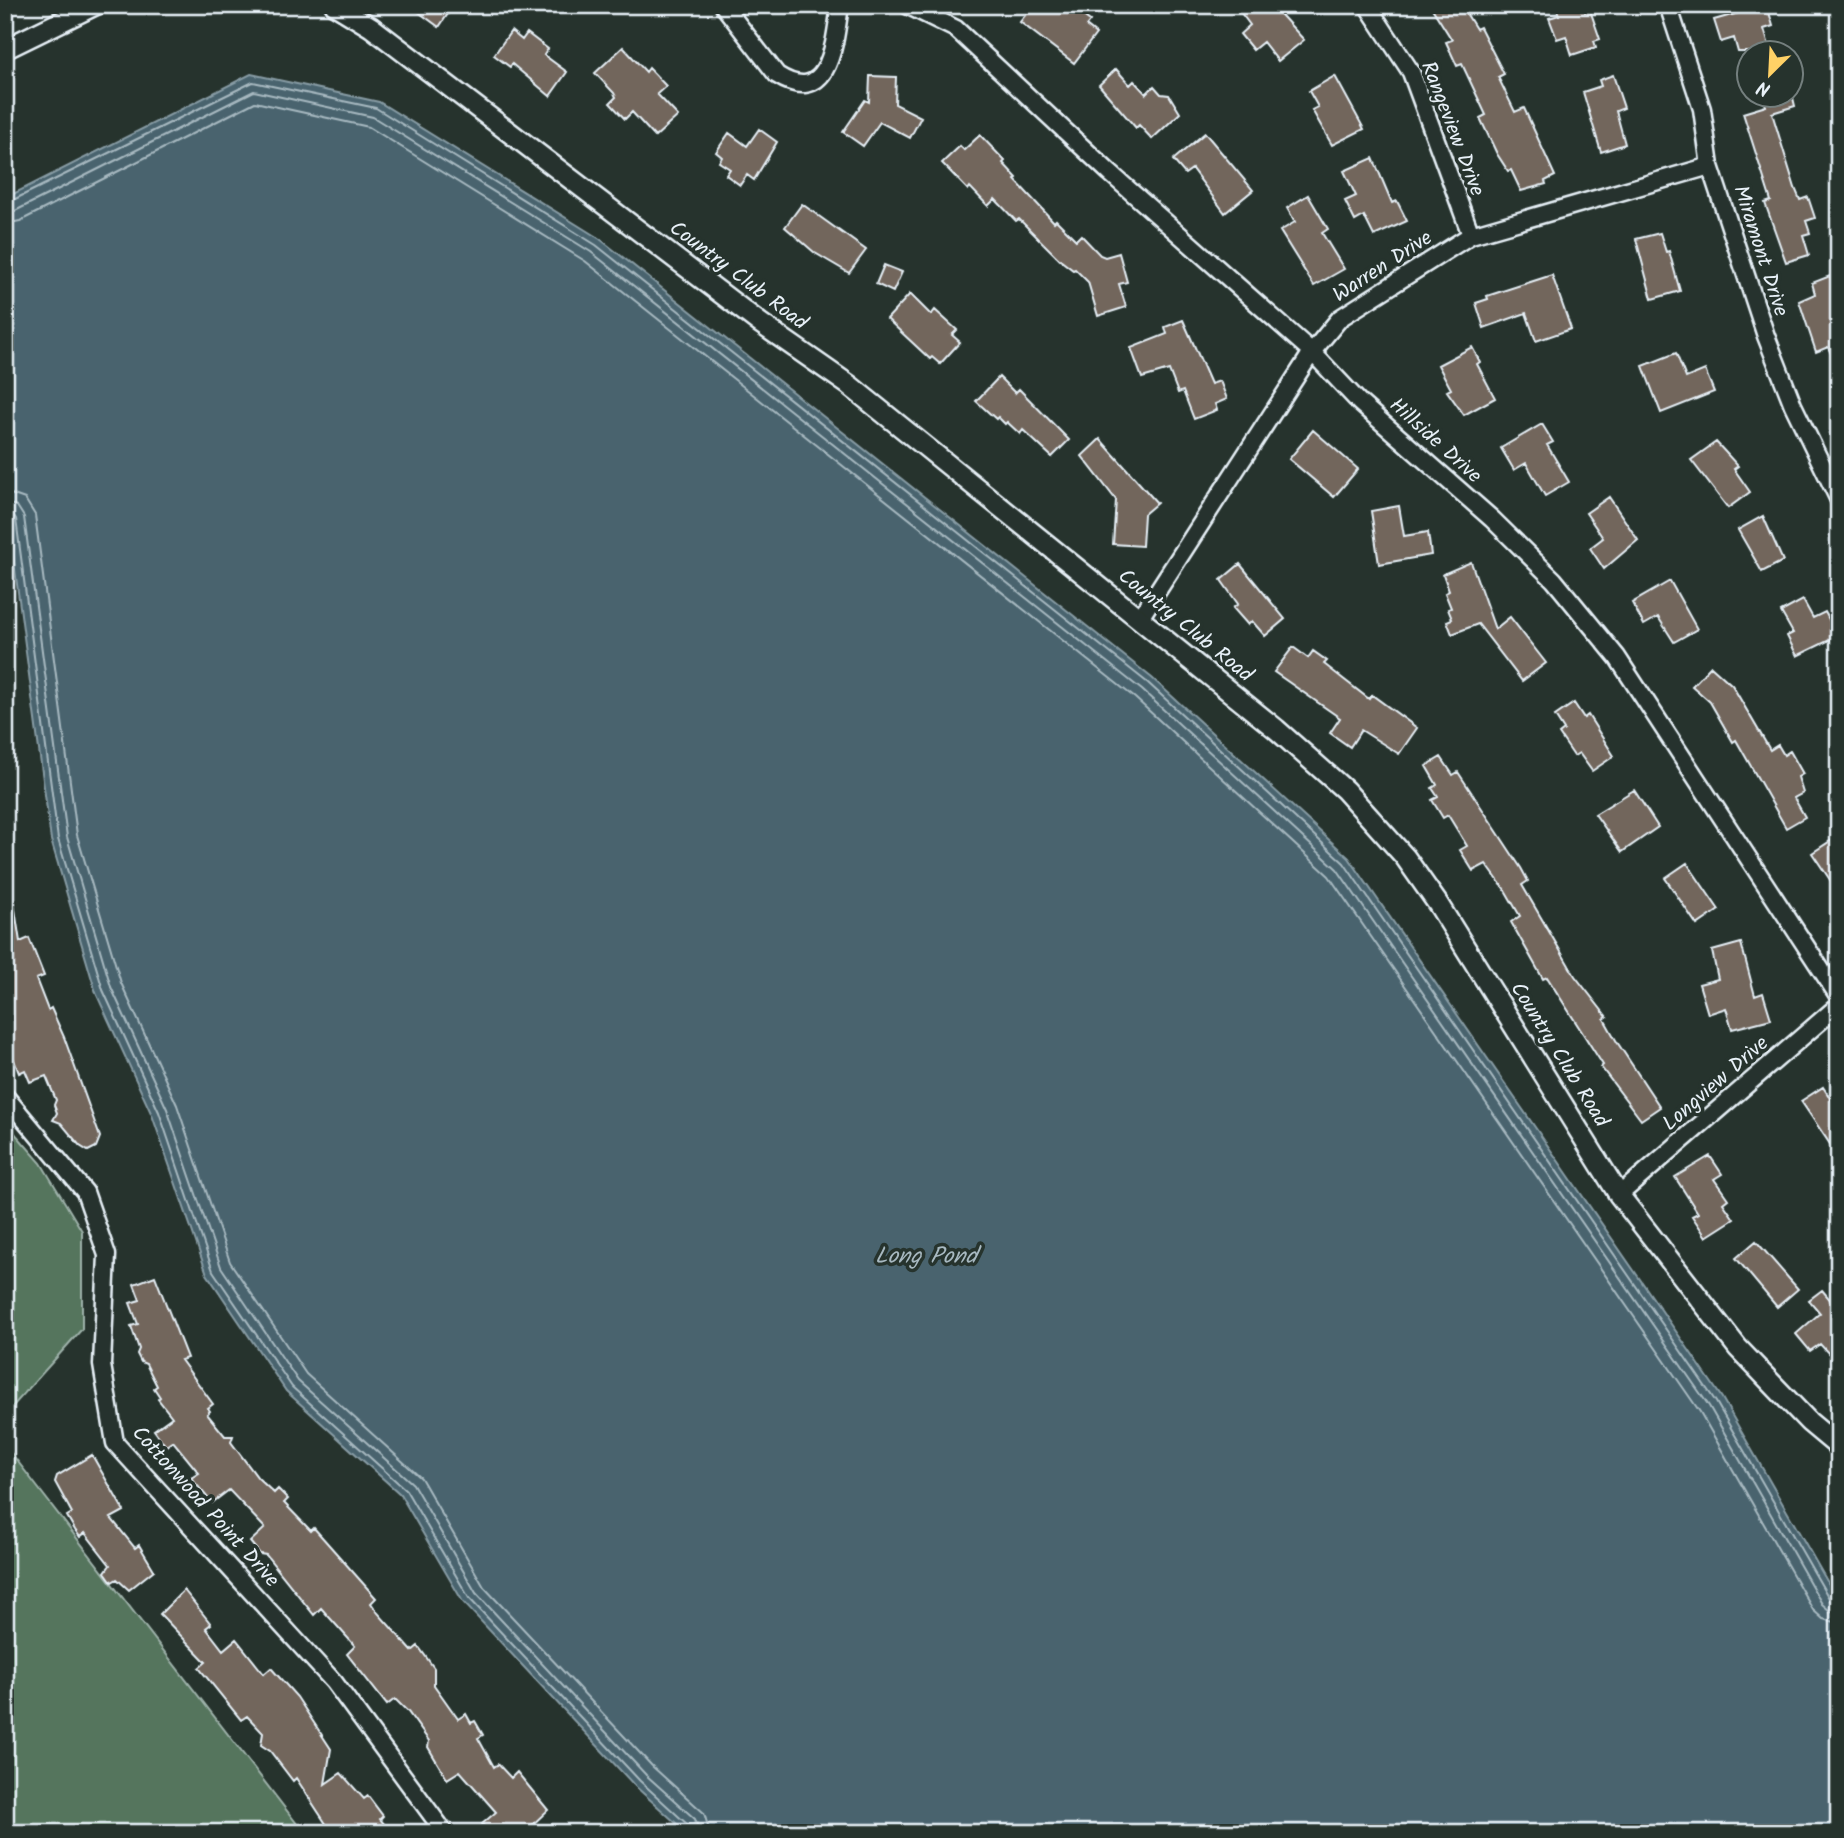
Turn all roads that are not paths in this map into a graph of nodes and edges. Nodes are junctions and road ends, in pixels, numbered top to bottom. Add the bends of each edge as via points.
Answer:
1 (95, 5) edge
2 (334, 5) edge
3 (723, 5) edge
4 (840, 5) edge
5 (907, 5) edge
6 (1367, 5) edge
7 (1668, 5) edge
8 (5, 49) edge
9 (1710, 166) junction
10 (1471, 235) junction
11 (1312, 352) junction
12 (1839, 500) edge
13 (1140, 618) junction
14 (1839, 998) edge
15 (1839, 1005) edge
16 (5, 1096) edge
17 (1619, 1195) junction
18 (1839, 1447) edge
19 (445, 1833) edge

1 - 8 street
2 - 13 street, Country Club Road via 371,27 760,323 849,385
3 - 4 street via 777,75 800,83 814,80 830,64
5 - 11 street, Hillside Drive via 956,29
6 - 10 street, Rangeview Drive via 1411,72
7 - 9 street, Miramont Drive via 1702,109
9 - 10 street, Warren Drive
9 - 12 street, Miramont Drive via 1766,337
10 - 11 street, Warren Drive via 1340,318
11 - 13 street, Warren Drive
11 - 14 street, Hillside Drive via 1360,403 1492,519 1590,621
13 - 17 street, Country Club Road via 1335,782 1405,857
15 - 17 street, Longview Drive
16 - 19 street, Cottonwood Point Drive via 85,1192 107,1255 102,1365 115,1443 334,1682
17 - 18 street, Country Club Road via 1738,1348

